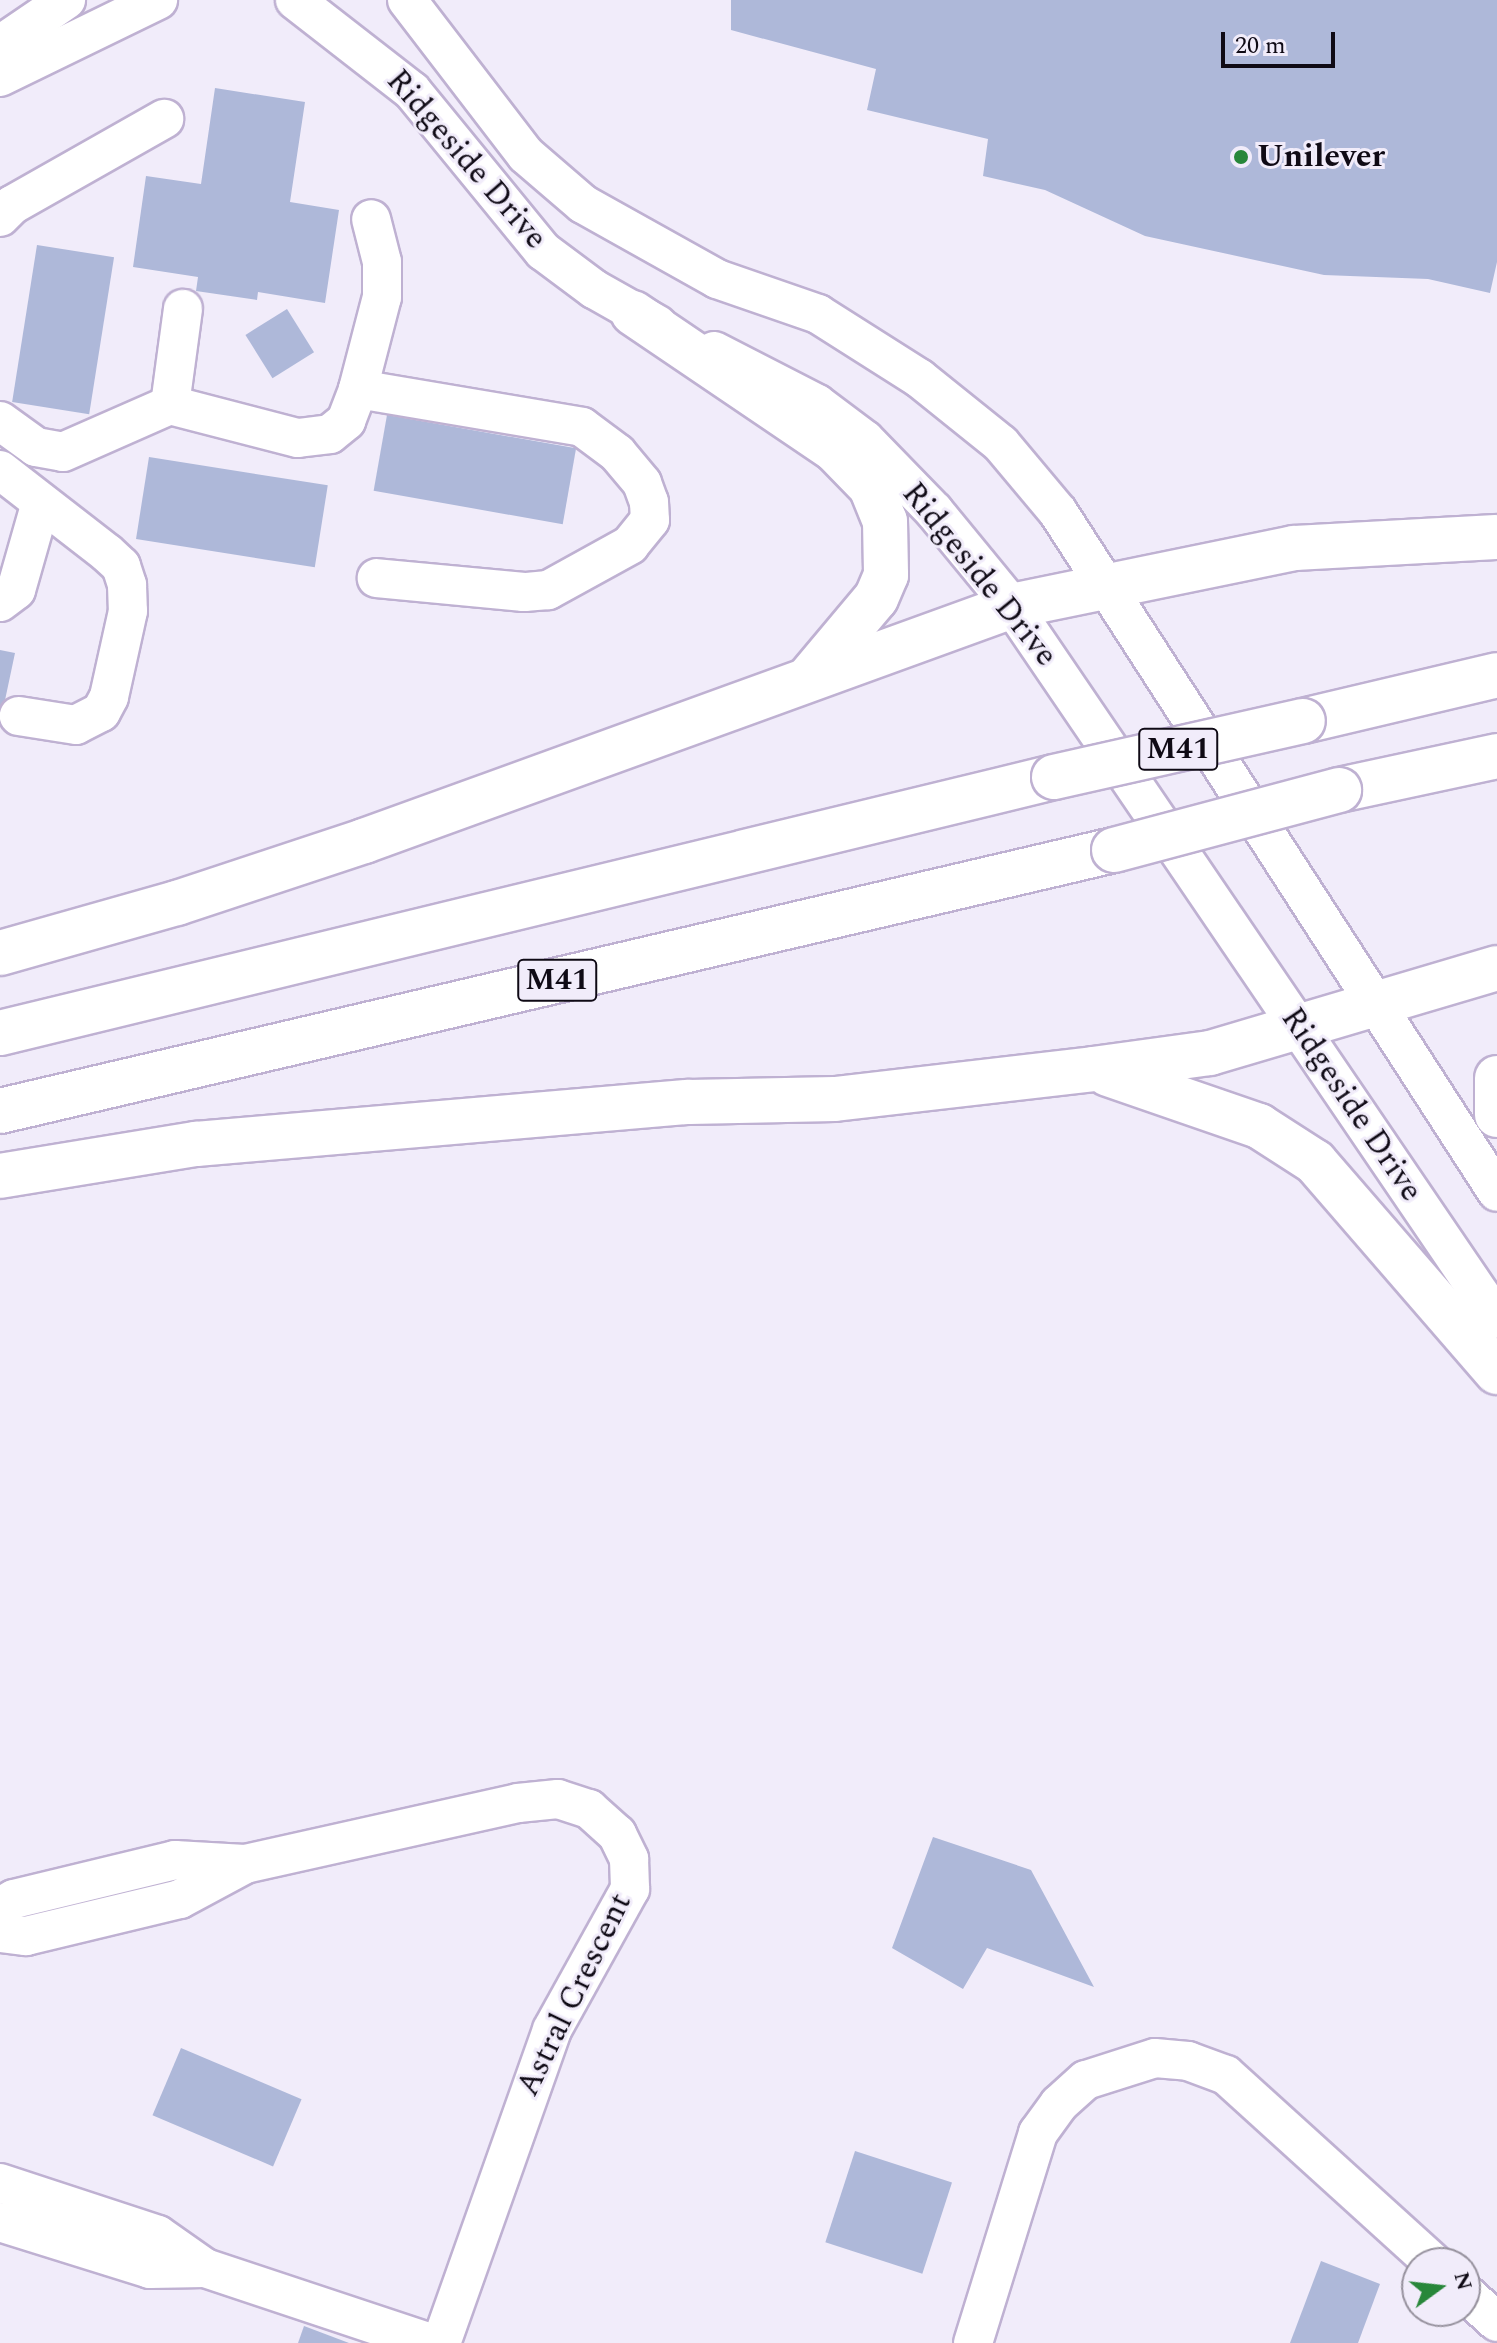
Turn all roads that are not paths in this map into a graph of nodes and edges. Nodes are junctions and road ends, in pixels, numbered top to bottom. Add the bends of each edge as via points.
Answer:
1 (66, 0) edge
2 (158, 0) edge
3 (295, 0) edge
4 (407, 0) edge
5 (426, 0) edge
6 (0, 45) edge
7 (442, 50) junction
8 (0, 77) edge
9 (164, 119) dead end
10 (0, 217) edge
11 (371, 219) dead end
12 (183, 309) dead end
13 (633, 313) junction
14 (358, 389) junction
15 (170, 405) junction
16 (0, 421) edge
17 (0, 470) edge
18 (41, 502) junction
19 (1497, 537) edge
20 (377, 578) dead end
21 (1105, 585) junction
22 (0, 602) edge
23 (1012, 606) junction
24 (1497, 675) edge
25 (806, 681) junction
26 (19, 716) dead end
27 (1497, 756) edge
28 (0, 953) edge
29 (1497, 968) edge
30 (1379, 1005) junction
31 (1297, 1028) junction
32 (0, 1033) edge
33 (1093, 1069) junction
34 (1497, 1078) edge
35 (0, 1111) edge
36 (1497, 1115) edge
37 (0, 1176) edge
38 (1497, 1192) edge
39 (1497, 1319) edge
40 (1497, 1372) edge
41 (245, 1864) junction
42 (0, 1907) edge
43 (0, 1933) edge
44 (0, 2183) edge
45 (0, 2222) edge
46 (1415, 2247) edge
47 (205, 2268) junction
48 (1481, 2308) edge
49 (1497, 2322) edge
50 (431, 2343) edge
51 (441, 2343) edge
52 (973, 2343) edge

1 - 6 street
2 - 8 street
3 - 13 street, Ridgeside Drive via 412,91 543,251
4 - 7 street, Ridgeside Drive
5 - 7 street
7 - 21 street, Ridgeside Drive via 526,155 583,204 717,279 818,314 919,378 1001,444 1058,512
9 - 10 street via 12,205
11 - 14 street via 384,281
12 - 15 street
13 - 23 street, Ridgeside Drive via 758,371 817,404 865,440 934,511
13 - 25 highway via 834,449 871,487 885,521 886,575 876,598
14 - 15 street via 346,421 315,439
14 - 20 street via 582,427 617,453 642,483 649,502 650,520 630,545 548,590
15 - 16 street via 63,452 36,447
17 - 18 street
18 - 22 street via 16,590
18 - 26 street via 121,566 128,611 101,712 76,725
19 - 21 highway via 1294,548
21 - 23 highway
21 - 30 street, Ridgeside Drive
23 - 25 highway
23 - 31 street, Ridgeside Drive
24 - 32 highway, M41, bridge
25 - 28 highway via 364,841 177,903
27 - 35 highway, M41, bridge
29 - 30 highway
30 - 31 highway
30 - 38 street, Ridgeside Drive
31 - 33 highway via 1210,1053
31 - 39 street, Ridgeside Drive
33 - 37 highway via 835,1099 689,1102 196,1144
33 - 40 highway via 1203,1102 1259,1126 1315,1162
34 - 36 highway
41 - 42 street, Astral Crescent via 175,1860 14,1899
41 - 43 street, Astral Crescent via 180,1899 26,1936
41 - 51 street, Astral Crescent via 518,1803 558,1799 589,1809 617,1834 629,1859 630,1889 552,2030
44 - 47 street via 158,2235
45 - 47 street via 150,2269
46 - 52 street via 1226,2075 1188,2061 1155,2058 1086,2080 1038,2133
47 - 50 street
48 - 49 street

